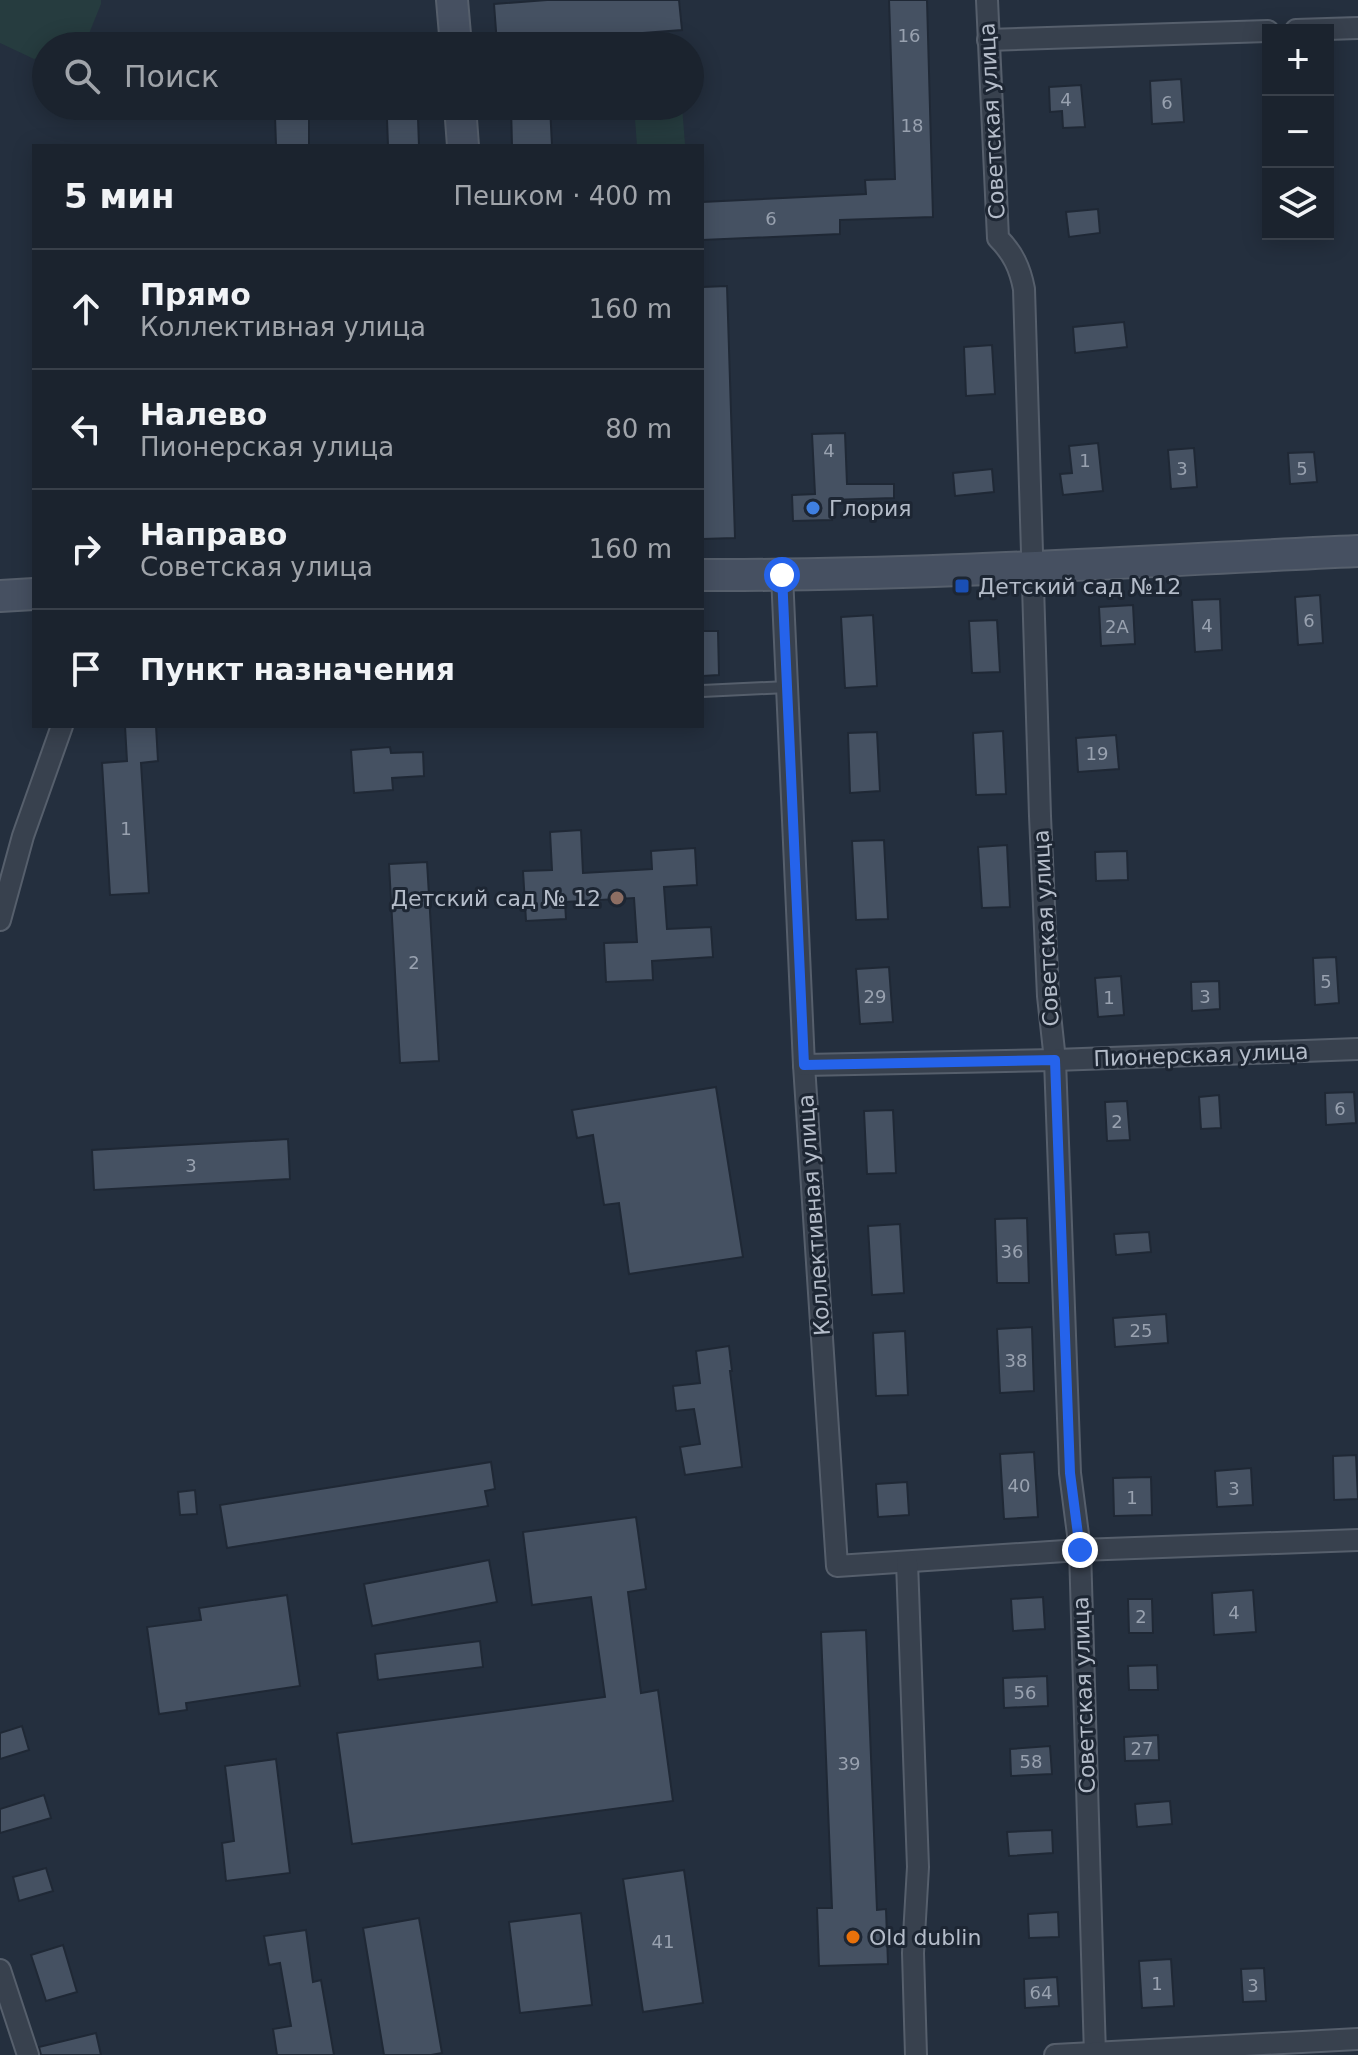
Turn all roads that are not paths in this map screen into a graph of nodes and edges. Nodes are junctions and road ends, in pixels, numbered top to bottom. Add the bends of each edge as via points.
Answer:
1 (452, 0) edge
2 (987, 0) edge
3 (1358, 28) edge
4 (1334, 29) edge
5 (1262, 31) edge
6 (455, 32) edge
7 (988, 40) junction
8 (461, 120) edge
9 (463, 144) edge
10 (1358, 551) edge
11 (1032, 567) junction
12 (704, 575) edge
13 (782, 575) junction
14 (32, 594) edge
15 (0, 596) edge
16 (787, 687) junction
17 (704, 691) edge
18 (61, 728) edge
19 (0, 920) edge
20 (1358, 1049) edge
21 (1055, 1060) junction
22 (804, 1065) junction
23 (1358, 1540) edge
24 (1080, 1550) junction
25 (907, 1562) junction
26 (0, 1970) edge
27 (1358, 2039) edge
28 (1094, 2054) edge
29 (28, 2055) edge
30 (916, 2055) edge
31 (1055, 2055) edge

1 - 6 street
2 - 7 street, Советская улица
3 - 4 street
5 - 7 street
7 - 11 street, Советская улица via 998,238 1015,260 1024,289
8 - 9 street
10 - 11 street
11 - 13 street
11 - 21 street, Советская улица via 1048,996
12 - 13 street
13 - 16 street, Коллективная улица
14 - 15 street
16 - 17 lane
16 - 22 street, Коллективная улица
18 - 19 street
20 - 21 street, Пионерская улица
21 - 22 street, Пионерская улица
21 - 24 street, Советская улица via 1070,1473
22 - 25 street, Коллективная улица via 837,1566
23 - 24 street
24 - 25 street
24 - 28 street, Советская улица
25 - 30 street via 918,1867 913,1953
26 - 29 street
27 - 28 street
28 - 31 street

